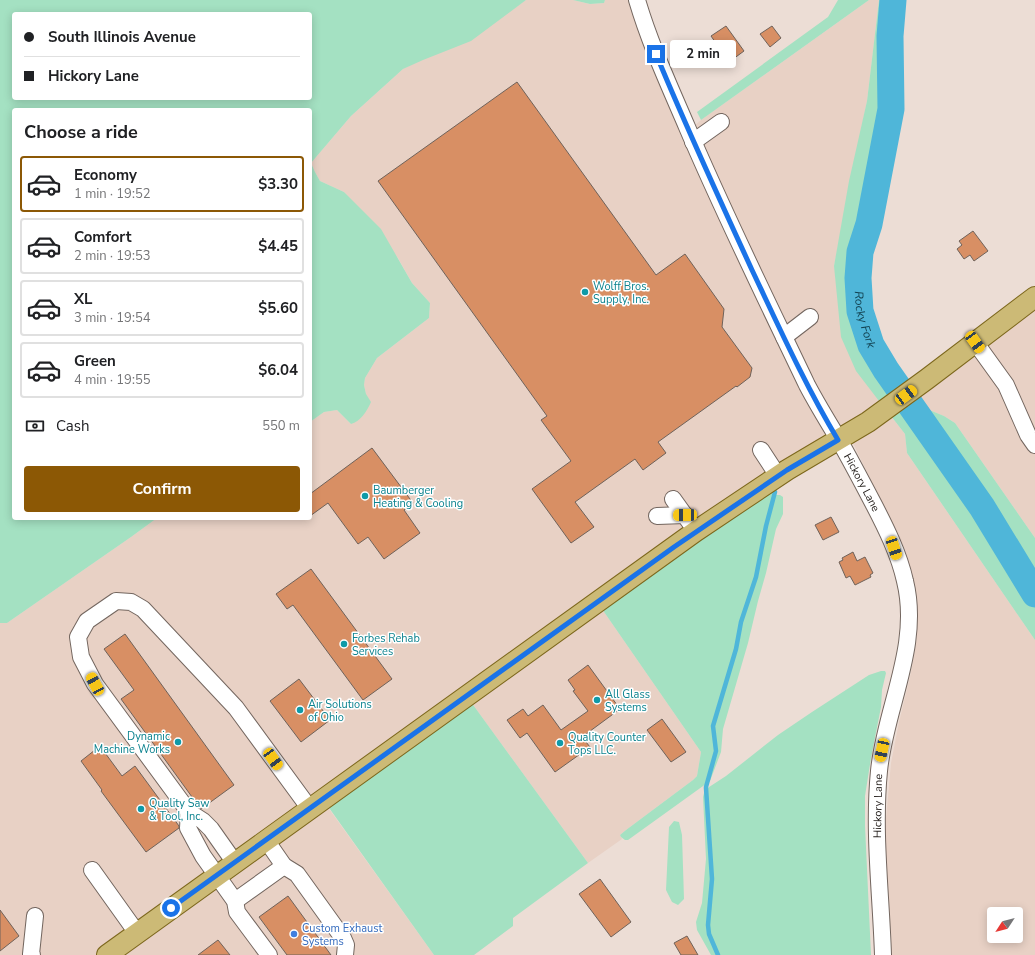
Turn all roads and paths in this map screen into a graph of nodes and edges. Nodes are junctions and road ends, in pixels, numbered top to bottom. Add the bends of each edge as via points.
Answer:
1 (637, 0) edge
2 (721, 122) dead end
3 (693, 142) junction
4 (1035, 297) edge
5 (810, 317) dead end
6 (784, 337) junction
7 (975, 342) junction
8 (838, 440) junction
9 (1035, 445) edge
10 (761, 450) dead end
11 (778, 476) junction
12 (673, 499) dead end
13 (685, 515) junction
14 (657, 516) dead end
15 (696, 531) junction
16 (310, 809) junction
17 (189, 812) junction
18 (266, 840) junction
19 (235, 863) junction
20 (284, 866) junction
21 (92, 870) dead end
22 (217, 876) junction
23 (235, 901) junction
24 (35, 916) dead end
25 (137, 933) junction
26 (32, 955) edge
27 (107, 955) edge
28 (269, 955) edge
29 (345, 955) edge
30 (883, 955) edge

1 - 3 street, Hickory Lane via 646,29
2 - 3 street
3 - 6 street, Hickory Lane
4 - 7 main road
5 - 6 street
6 - 8 street, Hickory Lane
7 - 8 main road via 874,418
7 - 9 street via 1006,385
8 - 11 main road
8 - 30 street, Hickory Lane via 894,548 906,582 910,618 906,650 880,758 876,828
10 - 11 street
11 - 15 main road
12 - 13 street
13 - 14 street
13 - 15 street
15 - 16 main road
16 - 17 street via 236,708 143,609 131,602 116,601 87,622 78,637 81,657 95,684
16 - 18 main road
17 - 19 street via 211,829
17 - 22 street via 188,828
18 - 19 main road
18 - 20 street
19 - 22 main road
20 - 23 street
20 - 29 street via 297,874 343,938 346,945
21 - 25 street
22 - 23 street
22 - 25 main road
23 - 28 street via 237,912
24 - 26 street
25 - 27 main road

